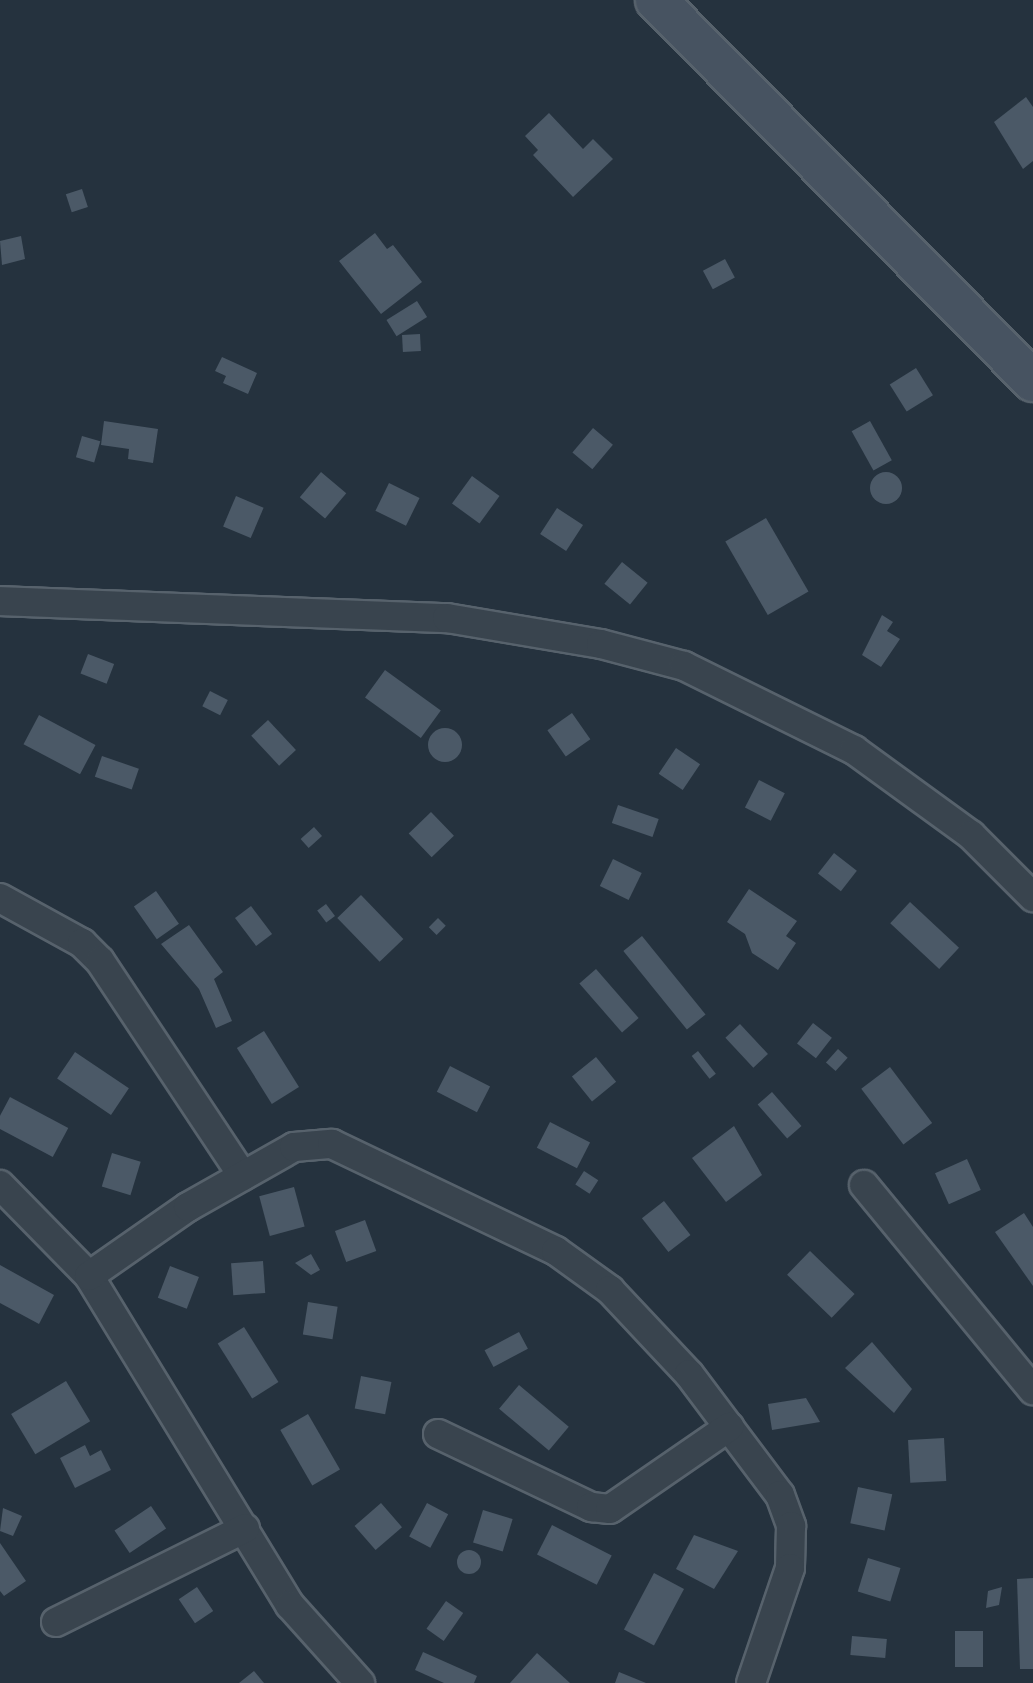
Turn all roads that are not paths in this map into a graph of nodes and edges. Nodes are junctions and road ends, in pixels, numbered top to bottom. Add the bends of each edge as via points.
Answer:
1 (656, 0) edge
2 (1033, 381) edge
3 (0, 601) edge
4 (1033, 897) edge
5 (0, 898) edge
6 (243, 1176) junction
7 (0, 1185) edge
8 (864, 1185) dead end
9 (89, 1276) junction
10 (1033, 1390) edge
11 (729, 1427) junction
12 (438, 1434) dead end
13 (245, 1528) junction
14 (56, 1622) dead end
15 (360, 1683) edge
16 (751, 1683) edge

1 - 2 street
3 - 4 street via 447,618 601,644 684,666 854,750 971,835
5 - 6 street via 82,943 100,961
6 - 9 street
6 - 11 street via 294,1147 332,1144 556,1251 610,1290
7 - 9 street
8 - 10 street
9 - 13 street
11 - 12 street via 610,1509 591,1507
11 - 16 street via 780,1495 791,1526 790,1568
13 - 14 street
13 - 15 street via 290,1605

